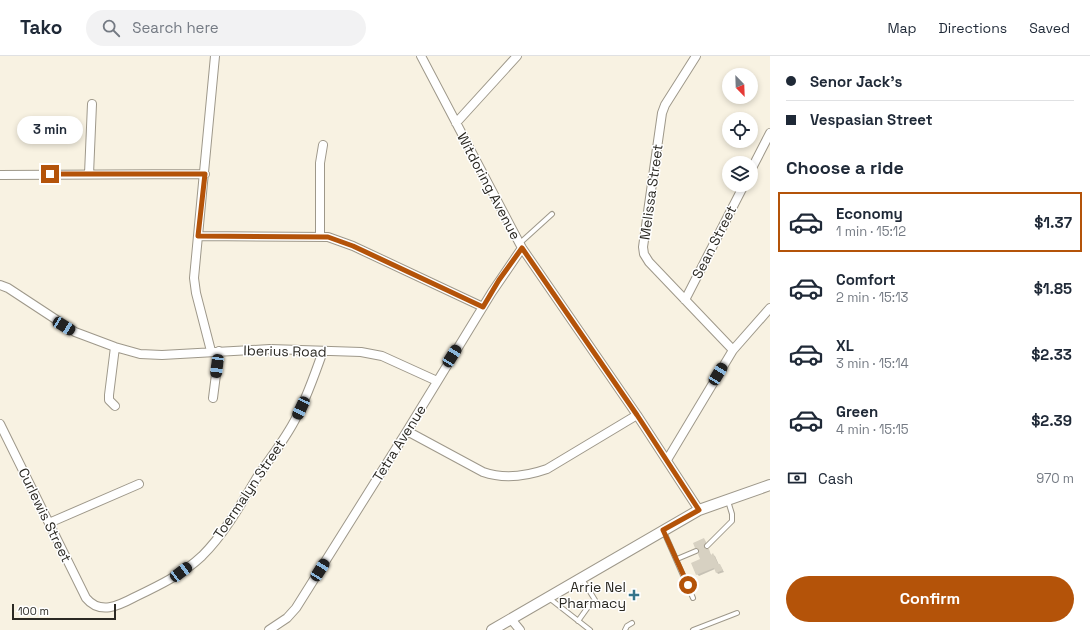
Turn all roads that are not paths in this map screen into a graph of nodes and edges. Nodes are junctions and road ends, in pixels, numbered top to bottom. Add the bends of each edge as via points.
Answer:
1 (215, 56) edge
2 (421, 56) edge
3 (517, 56) edge
4 (696, 56) edge
5 (92, 104) dead end
6 (456, 122) junction
7 (770, 133) edge
8 (323, 145) dead end
9 (758, 156) edge
10 (89, 174) junction
11 (205, 174) junction
12 (0, 175) edge
13 (740, 192) edge
14 (552, 214) dead end
15 (198, 236) junction
16 (320, 236) junction
17 (521, 246) junction
18 (0, 285) edge
19 (685, 300) junction
20 (483, 307) junction
21 (770, 308) edge
22 (115, 347) junction
23 (733, 350) junction
24 (215, 351) junction
25 (323, 351) junction
26 (437, 381) junction
27 (213, 398) dead end
28 (115, 406) dead end
29 (637, 415) junction
30 (0, 424) edge
31 (406, 431) junction
32 (666, 460) junction
33 (139, 484) dead end
34 (770, 485) edge
35 (728, 500) junction
36 (699, 510) junction
37 (49, 523) junction
38 (663, 530) junction
39 (707, 546) dead end
40 (696, 551) dead end
41 (677, 559) junction
42 (582, 578) junction
43 (548, 597) junction
44 (693, 598) dead end
45 (92, 605) joint
46 (737, 613) dead end
47 (511, 619) junction
48 (578, 621) junction
49 (632, 623) dead end
50 (268, 630) edge
51 (492, 630) edge
52 (520, 630) edge
53 (590, 630) edge
54 (625, 630) edge
55 (693, 630) edge

1 - 11 street
2 - 6 street, Witdoring Avenue
3 - 6 street
4 - 19 street, Melissa Street via 662,113 643,247 646,258
5 - 10 street
6 - 17 street, Witdoring Avenue
7 - 9 street
8 - 16 street via 320,163
10 - 11 street
10 - 12 street
11 - 15 street
13 - 19 street, Sean Street
14 - 17 lane
15 - 16 street
15 - 24 street via 194,284
16 - 20 street via 337,239
17 - 20 street, Tetra Avenue
17 - 29 street, Witdoring Avenue
18 - 22 street, Iberius Road via 75,332
19 - 23 street, Melissa Street
20 - 26 street, Tetra Avenue
21 - 23 street
22 - 24 street, Iberius Road via 151,355
22 - 28 street via 109,396 109,400
23 - 32 street
24 - 25 street, Iberius Road
24 - 27 street
25 - 26 street, Iberius Road via 361,352 382,356
25 - 45 street, Toermalyn Street via 312,384 295,419 228,524 201,557 164,583 121,604 104,608
26 - 31 street, Tetra Avenue
29 - 31 street via 547,469 518,475 490,475
29 - 32 street, Witdoring Avenue
30 - 37 street, Curlewis Street
31 - 50 street, Tetra Avenue via 296,608 287,618
32 - 36 street, Witdoring Avenue
33 - 37 street
34 - 35 street
35 - 36 street
35 - 39 lane via 732,521
36 - 38 street
37 - 45 street, Curlewis Street via 79,585
38 - 41 lane
38 - 42 street
40 - 41 lane
41 - 44 lane
42 - 43 street
42 - 48 lane via 595,600
43 - 47 street
43 - 48 lane
46 - 55 lane
47 - 51 street
47 - 52 street
48 - 53 lane
49 - 54 lane

